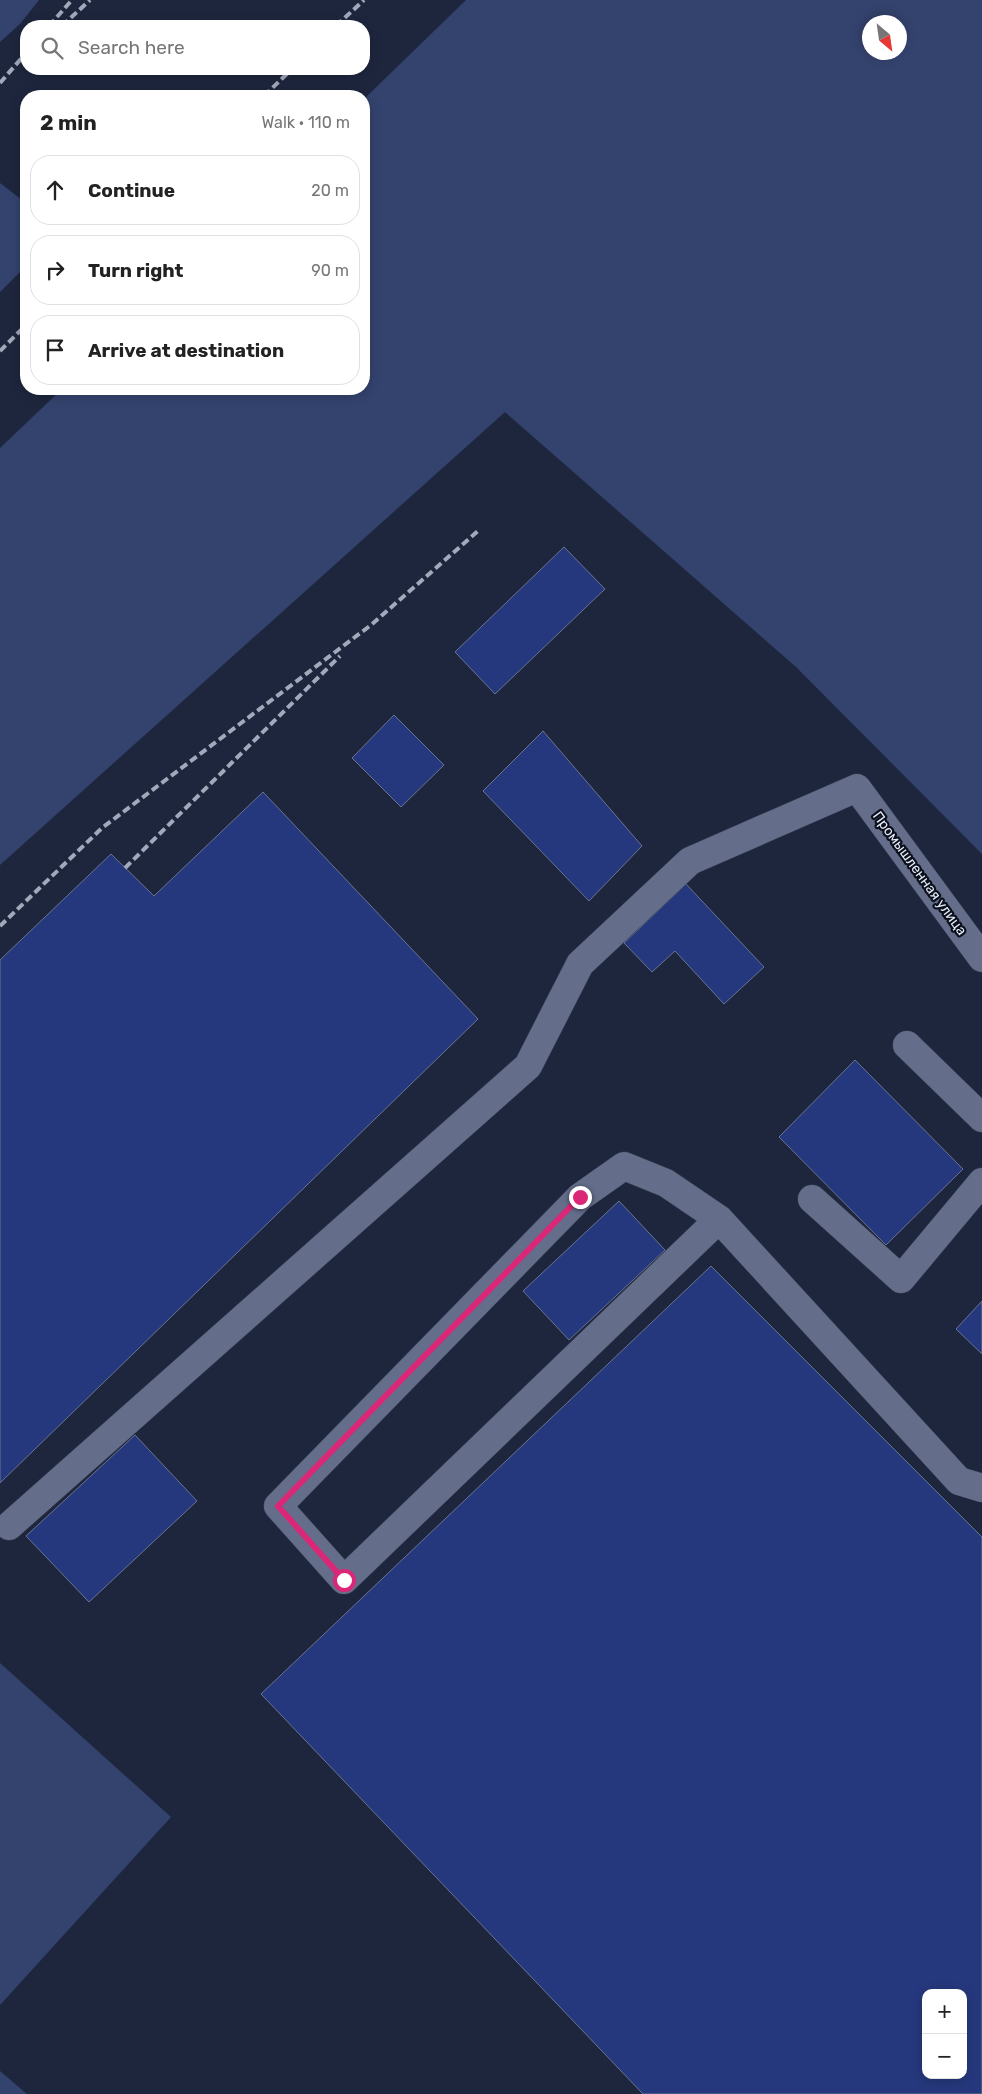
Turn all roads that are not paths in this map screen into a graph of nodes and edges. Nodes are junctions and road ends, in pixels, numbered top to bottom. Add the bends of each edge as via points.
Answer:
1 (982, 958) edge
2 (907, 1045) dead end
3 (982, 1118) edge
4 (982, 1182) edge
5 (812, 1199) dead end
6 (719, 1219) junction
7 (982, 1488) edge
8 (9, 1526) dead end

1 - 8 street, Промышленная улица via 857,788 690,861 580,964 528,1066
2 - 3 street
4 - 5 street via 901,1279
6 - 6 street via 344,1580 278,1506 580,1197 624,1166 666,1184
6 - 7 street via 959,1481

